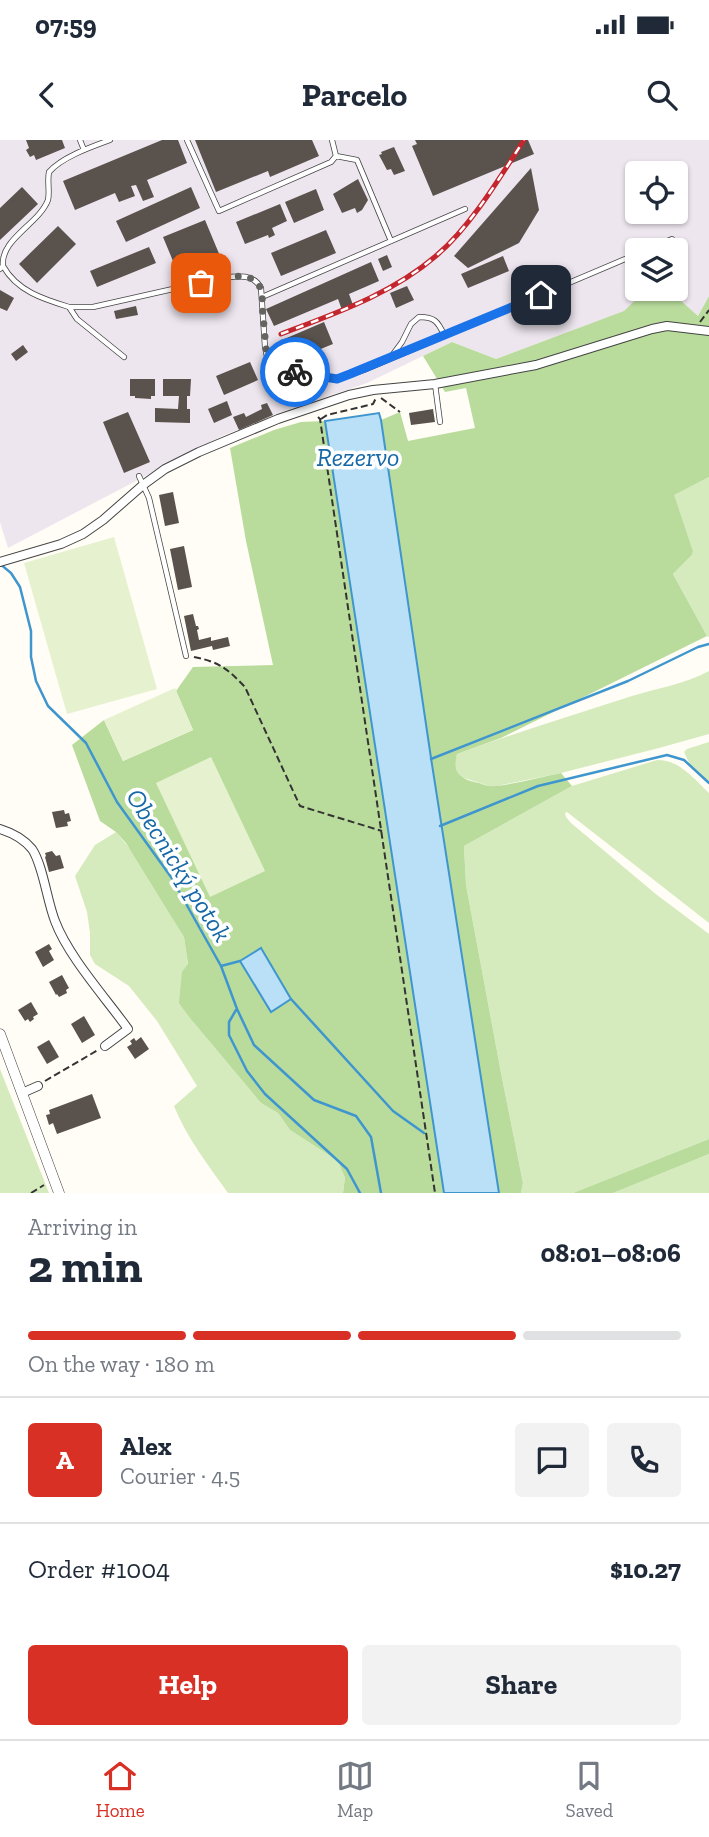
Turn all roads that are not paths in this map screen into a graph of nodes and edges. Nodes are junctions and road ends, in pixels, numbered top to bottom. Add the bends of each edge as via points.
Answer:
1 (80, 140) edge
2 (110, 140) edge
3 (187, 140) edge
4 (332, 140) edge
5 (84, 150) junction
6 (336, 156) junction
7 (466, 209) dead end
8 (391, 241) junction
9 (625, 259) edge
10 (2, 268) edge
11 (262, 297) junction
12 (69, 307) junction
13 (709, 331) edge
14 (444, 335) junction
15 (124, 357) dead end
16 (390, 358) junction
17 (435, 384) junction
18 (440, 422) dead end
19 (141, 480) junction
20 (4, 561) edge
21 (186, 656) road end
22 (0, 829) edge
23 (0, 1034) edge
24 (105, 1046) road end
25 (38, 1086) road end
26 (22, 1093) junction
27 (59, 1193) edge

1 - 5 lane
2 - 5 lane
3 - 6 lane via 219,211
4 - 6 lane
5 - 10 lane via 49,172 48,198 6,247
6 - 8 lane via 357,160
7 - 8 lane
8 - 11 lane
9 - 14 lane
10 - 12 lane via 17,284
11 - 12 lane via 257,281 239,276 93,307
11 - 16 lane via 265,348 272,366 337,379
12 - 15 lane
13 - 17 street via 667,326 536,365
14 - 16 lane
14 - 16 lane via 439,324 419,317
17 - 18 lane
17 - 19 street via 349,395 278,419
19 - 20 street via 83,534
19 - 21 lane
22 - 24 street via 19,836 33,850 55,923 128,1028
23 - 26 street
25 - 26 street
26 - 27 street

